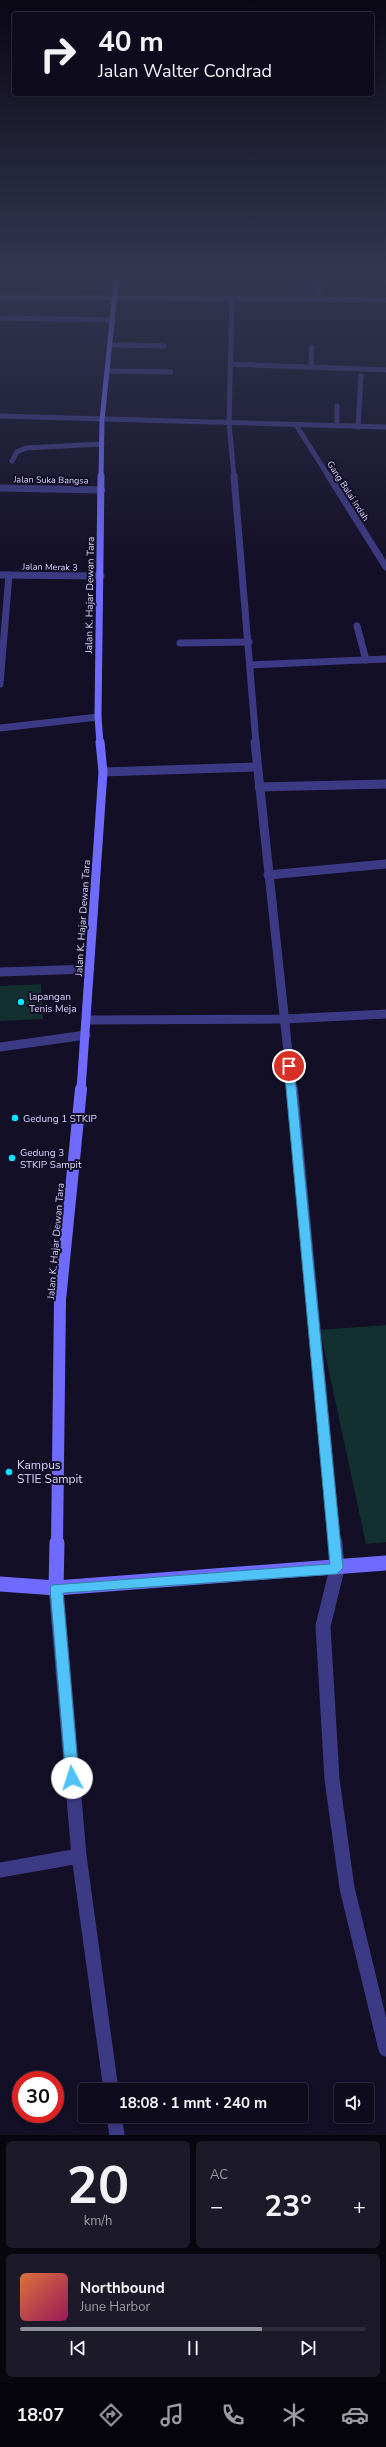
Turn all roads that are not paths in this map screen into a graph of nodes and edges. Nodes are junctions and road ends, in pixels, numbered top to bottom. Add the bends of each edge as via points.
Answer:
1 (107, 373) edge
2 (230, 373) edge
3 (362, 376) dead end
4 (337, 406) dead end
5 (0, 416) edge
6 (102, 420) junction
7 (229, 423) junction
8 (296, 425) junction
9 (337, 426) junction
10 (358, 427) junction
11 (385, 429) edge
12 (102, 444) junction
13 (12, 461) dead end
14 (0, 488) edge
15 (102, 490) junction
16 (386, 567) edge
17 (0, 575) edge
18 (9, 576) junction
19 (101, 576) junction
20 (357, 626) dead end
21 (249, 642) junction
22 (180, 643) dead end
23 (386, 659) edge
24 (366, 660) junction
25 (251, 665) junction
26 (0, 684) edge
27 (98, 717) junction
28 (0, 728) edge
29 (257, 767) junction
30 (103, 772) junction
31 (386, 784) edge
32 (259, 787) junction
33 (386, 864) edge
34 (268, 875) junction
35 (90, 968) junction
36 (0, 972) edge
37 (386, 1014) edge
38 (285, 1019) junction
39 (87, 1020) junction
40 (86, 1035) junction
41 (0, 1048) edge
42 (386, 1563) edge
43 (337, 1568) junction
44 (0, 1584) edge
45 (56, 1588) junction
46 (79, 1856) junction
47 (0, 1870) edge
48 (386, 2049) edge
49 (110, 2083) edge
50 (115, 2123) edge
51 (117, 2135) edge

1 - 6 street, Jalan K. Hajar Dewan Tara
2 - 7 street
3 - 10 street
4 - 9 street
5 - 6 street
6 - 7 street
6 - 12 street, Jalan K. Hajar Dewan Tara
7 - 8 street
7 - 21 street
8 - 9 street
8 - 16 street, Gang Balai Indah
9 - 10 street
10 - 11 street
12 - 13 street via 26,448 18,452
12 - 15 street, Jalan K. Hajar Dewan Tara
14 - 15 street, Jalan Suka Bangsa
15 - 19 street, Jalan K. Hajar Dewan Tara
17 - 18 street, Jalan Merak 3
18 - 19 street, Jalan Merak 3
18 - 26 street
19 - 27 street, Jalan K. Hajar Dewan Tara
20 - 24 street
21 - 22 street
21 - 25 street
23 - 24 street
24 - 25 street
25 - 29 street
27 - 28 street
27 - 30 street, Jalan K. Hajar Dewan Tara
29 - 30 street
29 - 32 street
30 - 35 street, Jalan K. Hajar Dewan Tara
31 - 32 street
32 - 34 street
33 - 34 street
34 - 38 street
35 - 36 street
35 - 39 street, Jalan K. Hajar Dewan Tara
37 - 38 street
38 - 39 street
38 - 43 street
39 - 40 street, Jalan K. Hajar Dewan Tara
40 - 41 street
40 - 45 street, Jalan K. Hajar Dewan Tara via 60,1300
42 - 43 street
43 - 45 street
43 - 48 street via 323,1626 332,1779 347,1888
44 - 45 street
45 - 46 street
46 - 47 street
46 - 49 street
50 - 51 street

